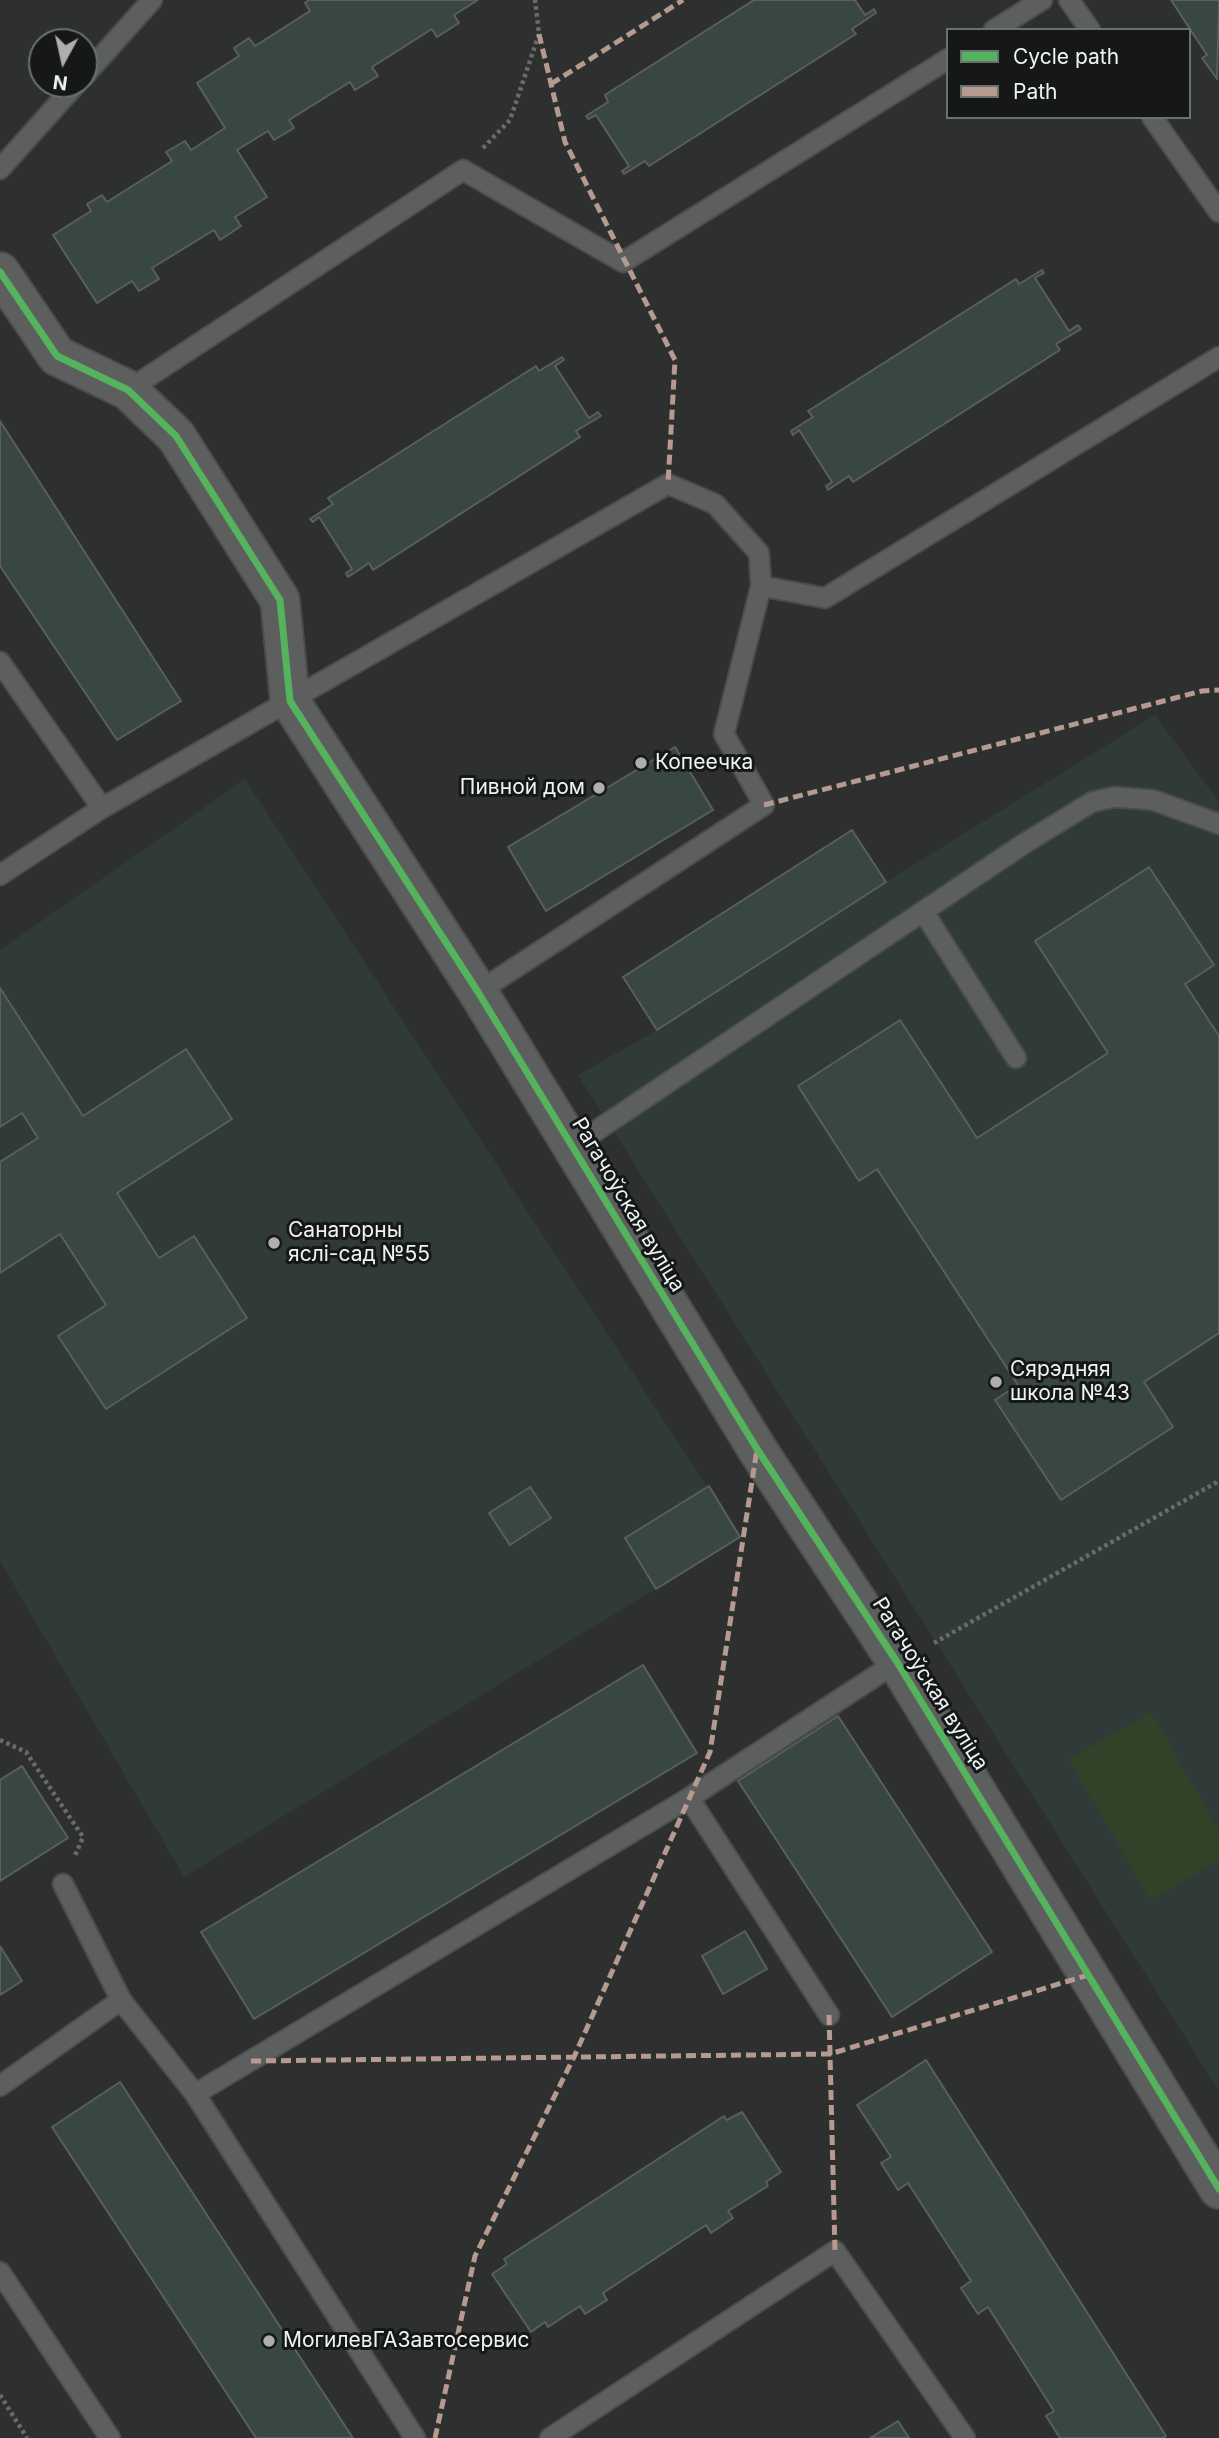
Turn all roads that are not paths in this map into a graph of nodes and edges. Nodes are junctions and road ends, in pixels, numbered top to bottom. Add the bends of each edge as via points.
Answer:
1 (152, 0) edge
2 (1042, 0) edge
3 (1069, 0) edge
4 (997, 28) edge
5 (1089, 28) edge
6 (98, 60) edge
7 (946, 60) edge
8 (63, 98) edge
9 (1153, 119) edge
10 (0, 169) edge
11 (1219, 212) edge
12 (0, 272) edge
13 (1219, 358) edge
14 (128, 390) junction
15 (761, 586) junction
16 (0, 662) edge
17 (290, 701) junction
18 (102, 808) junction
19 (1219, 824) edge
20 (0, 875) edge
21 (923, 911) junction
22 (478, 992) junction
23 (1016, 1058) dead end
24 (572, 1147) junction
25 (897, 1662) junction
26 (688, 1798) junction
27 (62, 1884) road end
28 (121, 2000) junction
29 (829, 2015) dead end
30 (0, 2086) edge
31 (195, 2094) junction
32 (1219, 2189) edge
33 (0, 2272) edge
34 (110, 2438) edge
35 (415, 2438) edge
36 (550, 2438) edge
37 (965, 2438) edge

1 - 6 lane
2 - 4 lane
3 - 5 lane
7 - 14 lane via 623,262 463,170
8 - 10 lane
9 - 11 lane
12 - 14 street, Рагачоўская вуліца via 57,356
13 - 15 lane via 825,598
14 - 17 street, Рагачоўская вуліца via 176,436 280,600
15 - 17 lane via 759,553 715,504 668,484
15 - 22 lane via 724,734 764,805
16 - 18 lane
17 - 18 lane
17 - 22 street, Рагачоўская вуліца
18 - 20 lane
19 - 21 lane via 1153,800 1114,797 1092,802
21 - 23 lane
21 - 24 lane
22 - 24 street, Рагачоўская вуліца
24 - 25 street, Рагачоўская вуліца via 757,1449
25 - 26 lane
25 - 32 street, Рагачоўская вуліца
26 - 29 lane
26 - 31 lane
27 - 28 lane
28 - 30 lane
28 - 31 lane
31 - 35 lane
33 - 34 lane
36 - 37 lane via 835,2251

